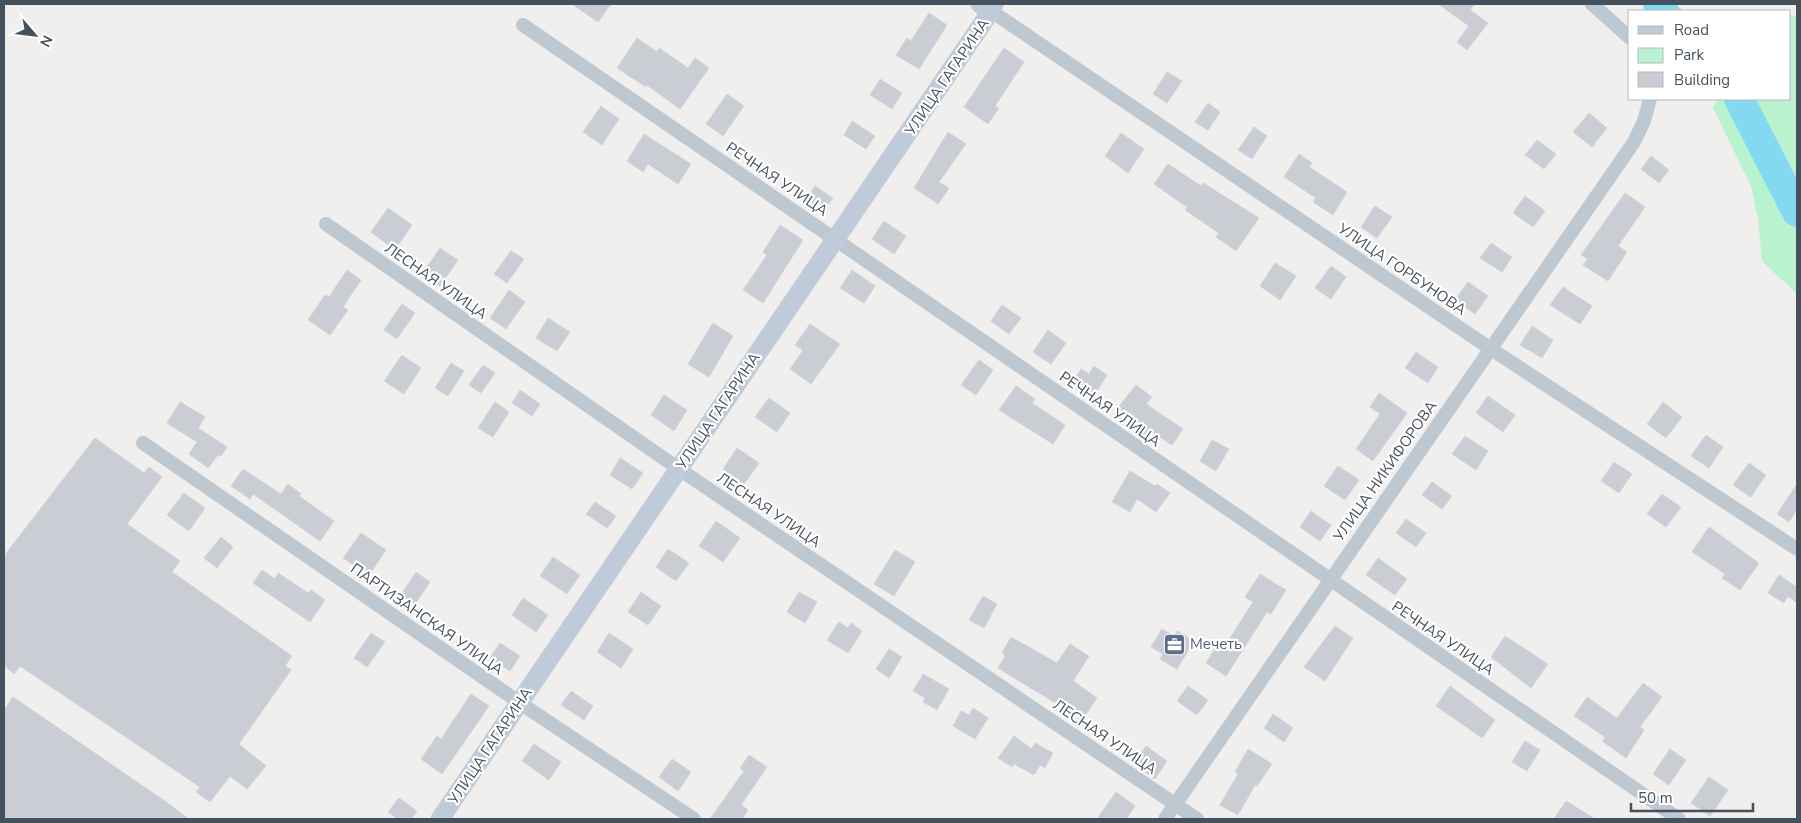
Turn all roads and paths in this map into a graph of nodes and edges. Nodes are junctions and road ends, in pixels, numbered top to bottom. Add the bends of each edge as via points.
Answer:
1 (1592, 4) edge
2 (990, 6) edge
3 (523, 25) dead end
4 (1628, 36) edge
5 (1650, 100) edge
6 (326, 224) dead end
7 (836, 239) junction
8 (1491, 349) junction
9 (143, 443) dead end
10 (679, 469) junction
11 (1797, 549) edge
12 (1329, 580) junction
13 (520, 703) junction
14 (1175, 804) junction
15 (440, 819) edge
16 (694, 819) edge
17 (1165, 819) edge
18 (1197, 819) edge
19 (1678, 819) edge

1 - 4 street
2 - 7 main road, УЛИЦА ГАГАРИНА
2 - 8 street, УЛИЦА ГОРБУНОВА
3 - 7 street, РЕЧНАЯ УЛИЦА
5 - 8 street, УЛИЦА НИКИФОРОВА via 1634,142
6 - 10 street, ЛЕСНАЯ УЛИЦА
7 - 10 main road, УЛИЦА ГАГАРИНА
7 - 12 street, РЕЧНАЯ УЛИЦА
8 - 11 street, УЛИЦА ГОРБУНОВА
8 - 12 street, УЛИЦА НИКИФОРОВА
9 - 13 street, ПАРТИЗАНСКАЯ УЛИЦА
10 - 13 main road, УЛИЦА ГАГАРИНА
10 - 14 street, ЛЕСНАЯ УЛИЦА
12 - 14 street, УЛИЦА НИКИФОРОВА
12 - 19 street, РЕЧНАЯ УЛИЦА
13 - 15 main road, УЛИЦА ГАГАРИНА
13 - 16 street, ПАРТИЗАНСКАЯ УЛИЦА
14 - 17 street, УЛИЦА НИКИФОРОВА
14 - 18 street, ЛЕСНАЯ УЛИЦА

